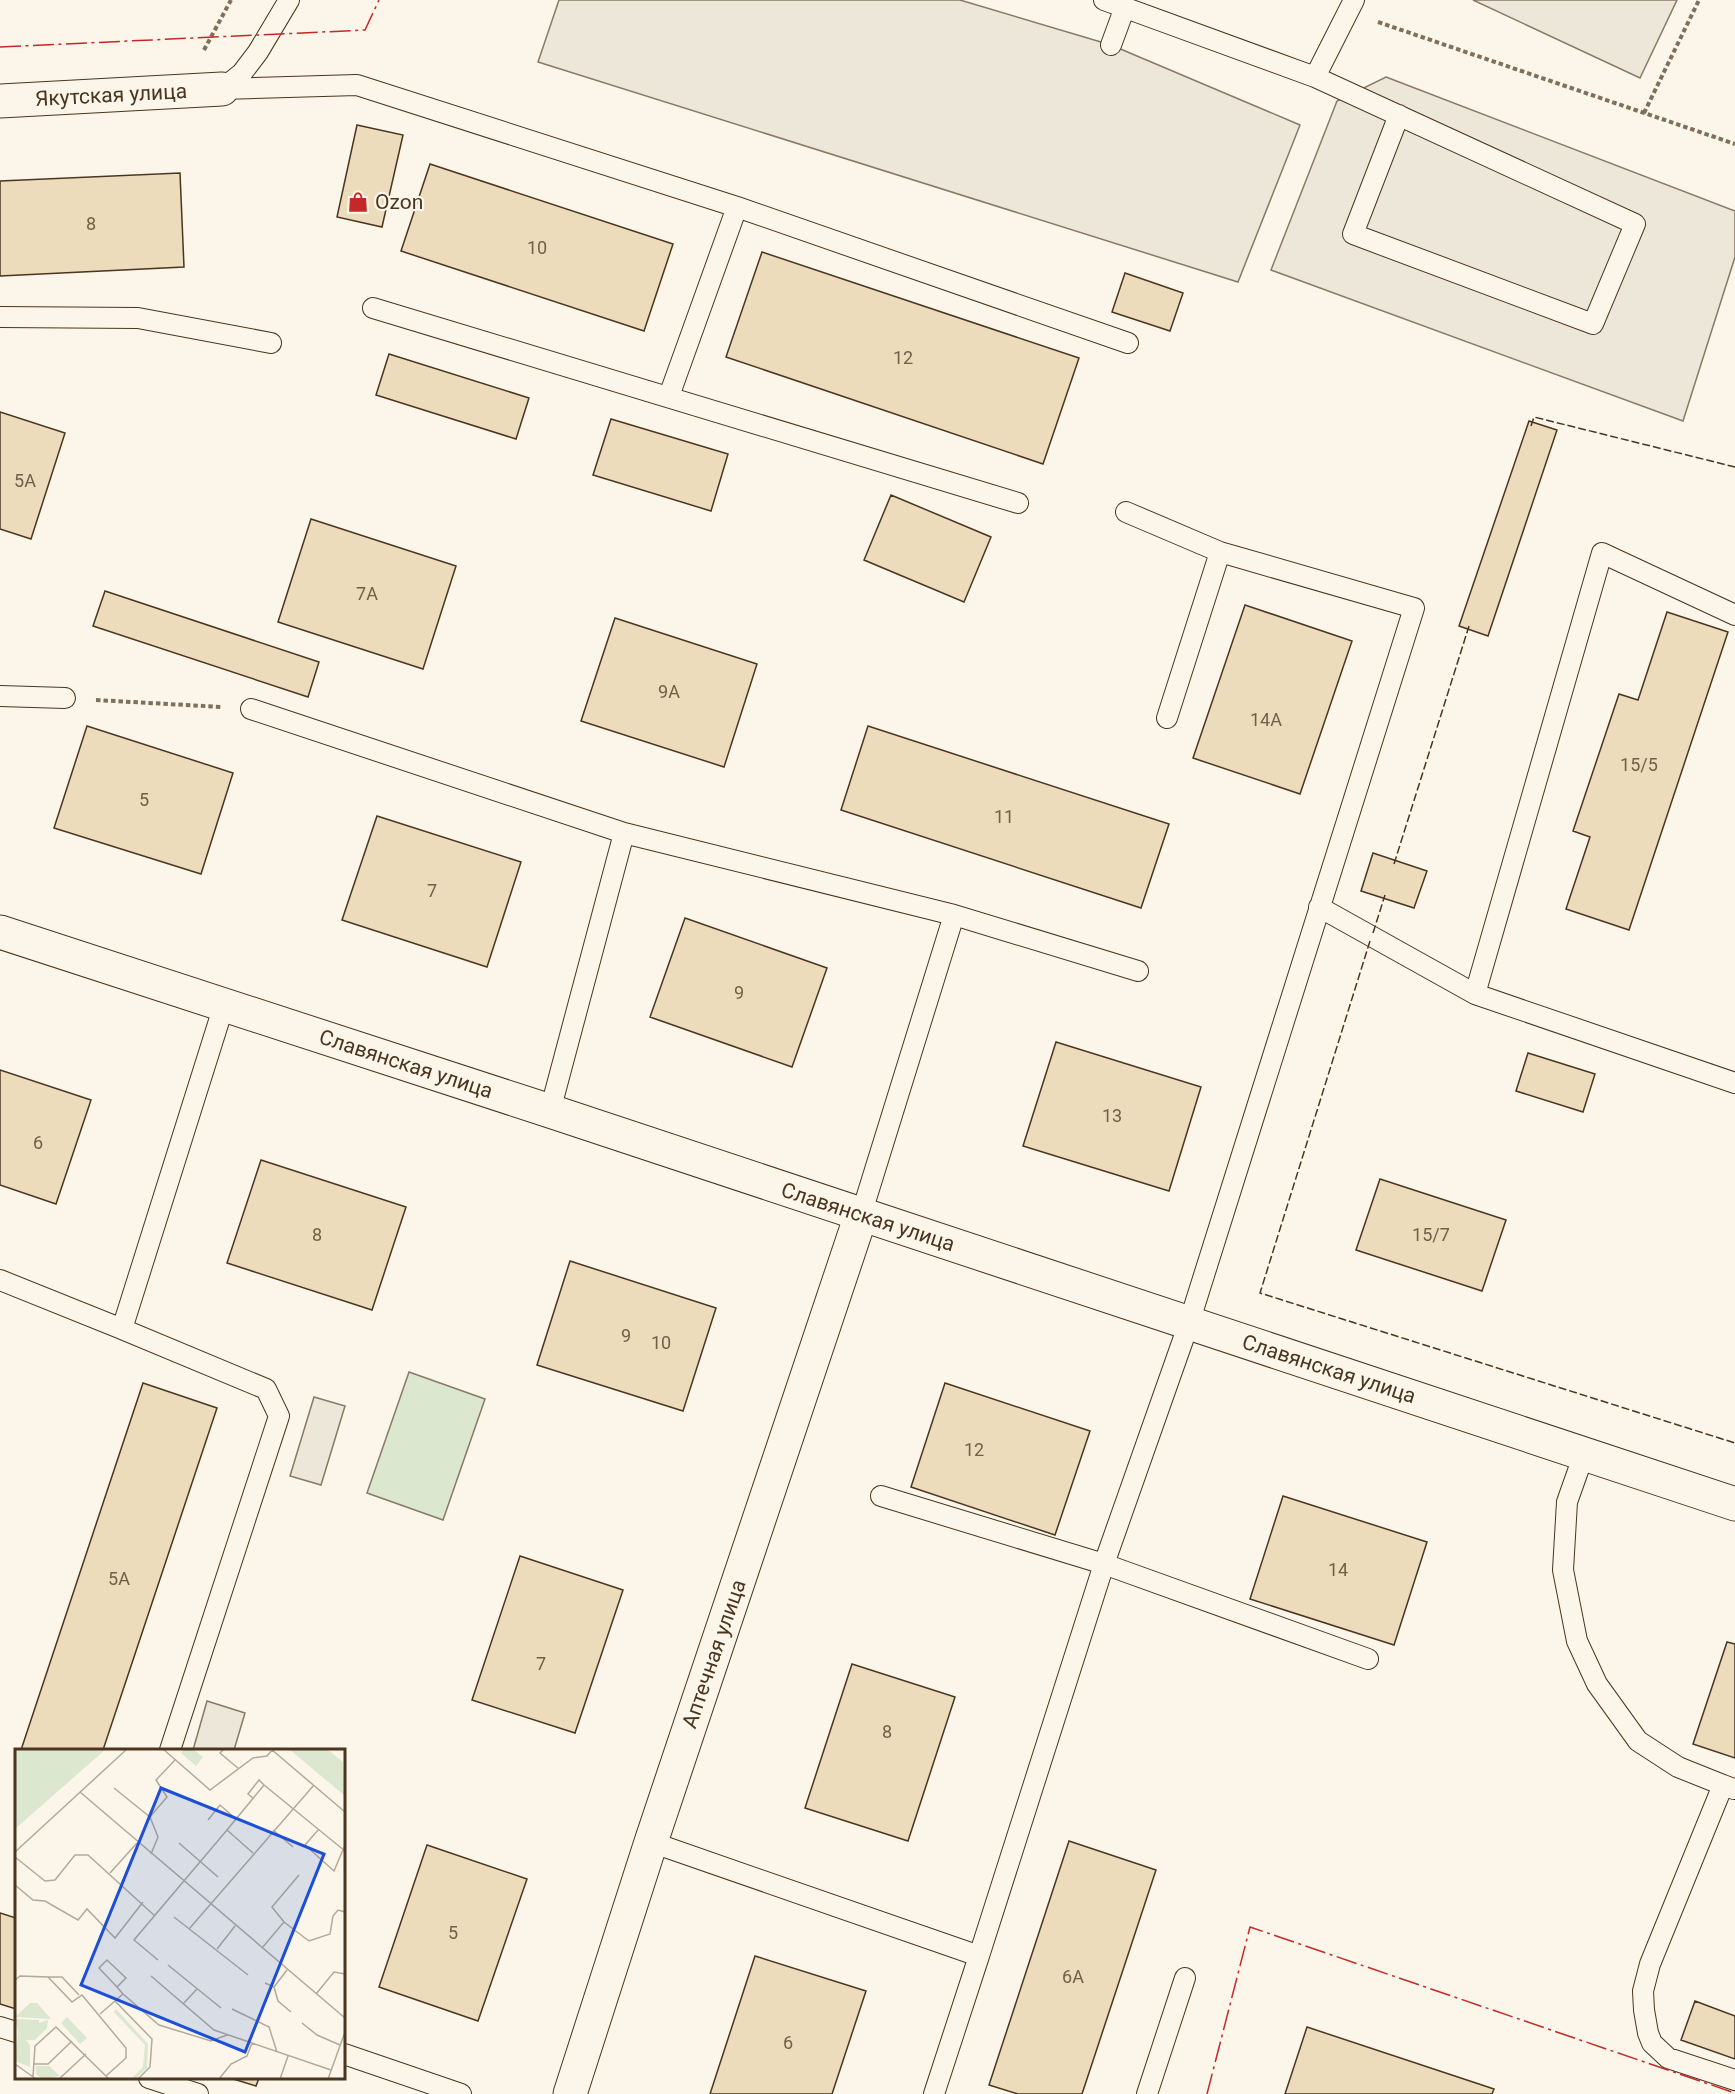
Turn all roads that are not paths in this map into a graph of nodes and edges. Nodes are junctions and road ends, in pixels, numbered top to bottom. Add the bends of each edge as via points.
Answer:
1 (289, 0) edge
2 (1104, 0) edge
3 (1125, 6) junction
4 (1351, 6) edge
5 (1111, 45) dead end
6 (1315, 77) junction
7 (222, 89) junction
8 (0, 101) edge
9 (1399, 115) junction
10 (737, 207) junction
11 (373, 308) dead end
12 (0, 317) edge
13 (271, 343) dead end
14 (1128, 343) dead end
15 (669, 396) junction
16 (1018, 503) dead end
17 (1126, 512) dead end
18 (1220, 552) junction
19 (1735, 615) edge
20 (0, 696) edge
21 (65, 698) road end
22 (251, 709) road end
23 (1167, 718) dead end
24 (624, 833) junction
25 (1319, 907) junction
26 (954, 915) junction
27 (0, 932) edge
28 (1138, 971) dead end
29 (1475, 994) junction
30 (224, 1005) junction
31 (1735, 1083) edge
32 (550, 1111) junction
33 (861, 1215) junction
34 (0, 1280) edge
35 (1189, 1323) junction
36 (122, 1329) junction
37 (1584, 1454) junction
38 (881, 1496) dead end
39 (1735, 1504) edge
40 (1104, 1564) junction
41 (1368, 1659) dead end
42 (170, 1749) edge
43 (1729, 1787) edge
44 (651, 1842) junction
45 (979, 1956) junction
46 (1185, 1978) dead end
47 (0, 2027) edge
48 (15, 2032) edge
49 (345, 2054) edge
50 (152, 2079) edge
51 (1735, 2080) edge
52 (939, 2093) edge
53 (198, 2094) edge
54 (461, 2094) edge
55 (570, 2094) edge
56 (1147, 2094) edge

1 - 7 lane via 248,66
2 - 3 lane
3 - 5 lane
3 - 6 lane
4 - 6 lane
6 - 9 lane
7 - 8 street, Якутская улица
7 - 10 lane via 357,85
9 - 9 lane via 1635,224 1593,324 1353,234
10 - 14 lane
10 - 15 lane
11 - 15 lane
12 - 13 lane via 138,318
15 - 16 lane
17 - 18 lane
18 - 23 lane
18 - 25 lane via 1414,608
19 - 29 lane via 1602,553
20 - 21 lane
22 - 24 lane
24 - 26 lane
24 - 32 lane
25 - 29 lane
25 - 35 lane
26 - 28 lane
26 - 33 lane
27 - 30 street, Славянская улица
29 - 31 lane
30 - 32 street, Славянская улица
30 - 36 lane
32 - 33 street, Славянская улица
33 - 35 street, Славянская улица
33 - 44 street, Аптечная улица
34 - 36 lane
35 - 37 street, Славянская улица
35 - 40 lane
36 - 42 lane via 266,1389 279,1416
37 - 39 street, Славянская улица
37 - 43 lane via 1567,1502 1563,1570 1577,1641 1597,1684 1638,1741 1678,1767
38 - 40 lane
40 - 41 lane
40 - 45 lane
43 - 51 lane via 1650,1964 1643,1991 1652,2043 1668,2058
44 - 45 lane
44 - 55 street, Аптечная улица
45 - 52 lane
46 - 56 lane
47 - 48 lane
49 - 54 lane
50 - 53 lane

